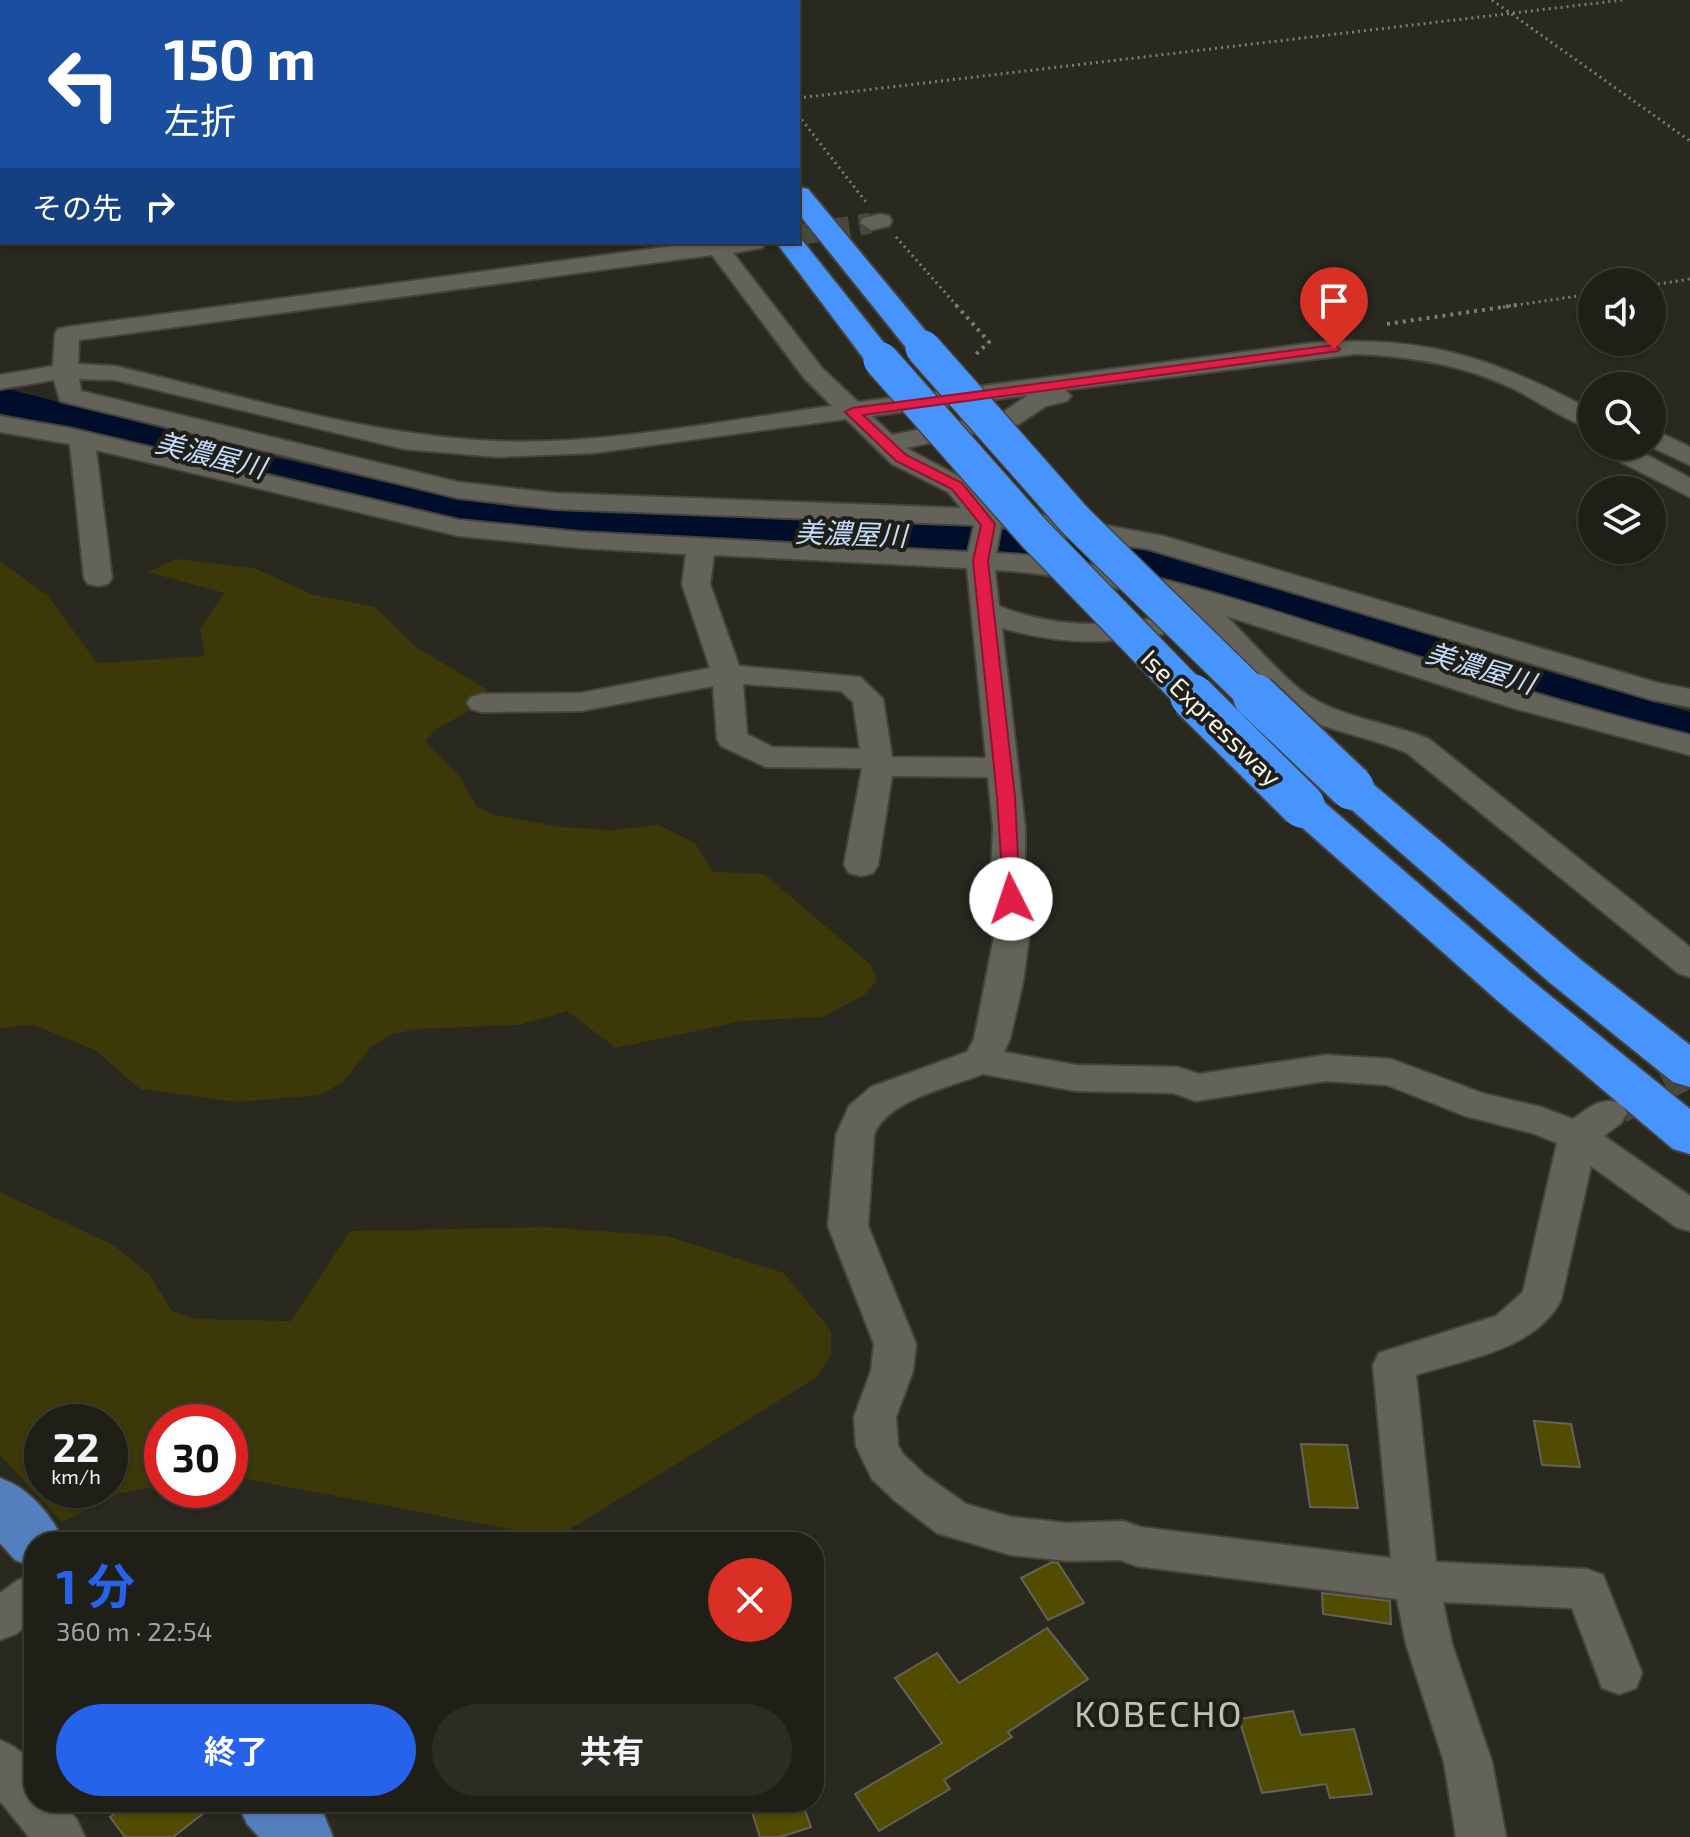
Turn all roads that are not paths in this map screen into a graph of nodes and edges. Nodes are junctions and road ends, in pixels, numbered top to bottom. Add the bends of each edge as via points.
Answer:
1 (800, 197) edge
2 (793, 244) edge
3 (715, 245) edge
4 (1361, 328) road end
5 (969, 369) road end
6 (65, 371) junction
7 (0, 382) edge
8 (1578, 398) edge
9 (843, 404) junction
10 (1578, 413) edge
11 (0, 424) edge
12 (1578, 429) edge
13 (82, 439) junction
14 (887, 444) junction
15 (1666, 444) edge
16 (1690, 457) edge
17 (1666, 459) edge
18 (1636, 460) edge
19 (1690, 472) edge
20 (1690, 489) edge
21 (984, 539) junction
22 (701, 545) junction
23 (98, 578) dead end
24 (1202, 606) junction
25 (984, 610) junction
26 (727, 674) junction
27 (1690, 698) edge
28 (482, 703) dead end
29 (1690, 745) edge
30 (877, 763) junction
31 (1003, 768) junction
32 (861, 865) dead end
33 (1690, 929) edge
34 (1658, 939) junction
35 (1690, 965) edge
36 (981, 1061) junction
37 (1690, 1070) edge
38 (1593, 1124) junction
39 (1690, 1136) edge
40 (1690, 1216) edge
41 (0, 1502) edge
42 (26, 1532) edge
43 (1416, 1581) junction
44 (24, 1601) edge
45 (0, 1619) edge
46 (1619, 1673) dead end
47 (0, 1763) edge
48 (24, 1793) edge
49 (40, 1812) edge
50 (278, 1812) edge
51 (60, 1837) edge
52 (301, 1837) edge
53 (1481, 1837) edge

1 - 37 highway, Ise Expressway, bridge via 971,408 1203,648 1352,788 1565,971
2 - 39 highway, Ise Expressway, bridge via 929,417 1128,635 1303,806
3 - 6 street via 67,334
3 - 9 street
4 - 8 street via 1498,358
5 - 9 street
6 - 7 street
6 - 9 street via 115,373 404,441 497,449 594,445
6 - 21 street via 69,396 458,490 555,501 953,514
9 - 10 street via 1356,347 1395,348 1471,363
9 - 14 street
11 - 13 street
12 - 14 street via 1473,376 1399,360 1356,358 1052,397 1010,419
13 - 22 street via 459,528
13 - 23 street
14 - 21 street via 910,464 957,486
15 - 16 street
17 - 19 street
18 - 20 street
21 - 22 street
21 - 24 street via 1028,563 1100,573
21 - 25 street
21 - 27 street via 1118,534
22 - 26 street via 696,584
24 - 25 street via 1136,631 1079,635 1027,628
24 - 29 street
24 - 34 street via 1298,703 1328,718 1418,746
25 - 31 street
26 - 28 street via 581,702
26 - 30 street via 849,683 868,699
26 - 30 street via 732,739 766,757
30 - 31 street
30 - 32 street
31 - 36 street via 1014,922 992,1039
33 - 34 street
34 - 35 street
36 - 38 street via 1076,1078 1177,1080 1196,1088 1326,1068 1391,1072 1478,1106 1541,1121
36 - 43 street via 884,1097 862,1116 855,1135 848,1226 895,1344 892,1371 875,1417 877,1446 887,1466 953,1519 1011,1536 1123,1540 1136,1546
38 - 40 street
38 - 43 street via 1571,1175 1541,1300 1510,1328 1394,1365
41 - 42 main road
43 - 46 street via 1587,1589
43 - 53 street via 1429,1644 1468,1762
44 - 45 street
47 - 48 street
49 - 51 street
50 - 52 main road

